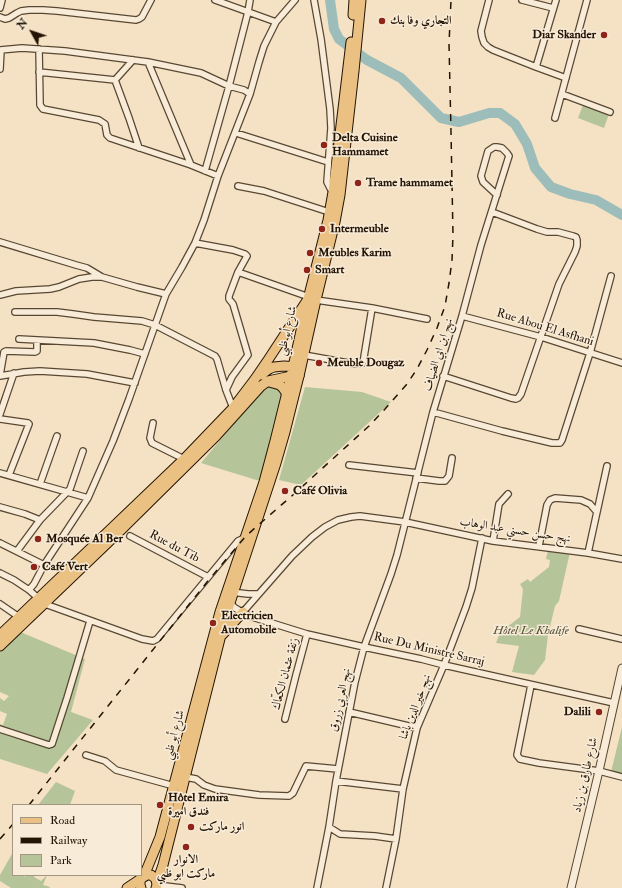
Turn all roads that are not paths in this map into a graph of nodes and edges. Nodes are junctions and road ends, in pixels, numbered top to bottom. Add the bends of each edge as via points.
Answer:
1 (2, 0) edge
2 (151, 0) edge
3 (215, 0) edge
4 (250, 0) edge
5 (295, 0) edge
6 (314, 0) edge
7 (354, 0) edge
8 (360, 0) edge
9 (488, 0) edge
10 (522, 0) edge
11 (556, 0) edge
12 (587, 0) edge
13 (0, 8) edge
14 (553, 8) junction
15 (248, 12) junction
16 (0, 17) edge
17 (276, 22) junction
18 (354, 45) junction
19 (39, 49) junction
20 (0, 50) edge
21 (133, 60) junction
22 (148, 62) junction
23 (536, 67) junction
24 (0, 69) edge
25 (39, 72) junction
26 (566, 78) junction
27 (115, 80) junction
28 (229, 86) junction
29 (250, 94) junction
30 (562, 94) junction
31 (610, 112) dead end
32 (555, 118) dead end
33 (236, 133) junction
34 (139, 148) junction
35 (328, 162) junction
36 (191, 164) junction
37 (205, 171) junction
38 (218, 176) junction
39 (238, 186) dead end
40 (333, 192) junction
41 (497, 195) junction
42 (329, 212) junction
43 (492, 212) junction
44 (0, 242) edge
45 (195, 243) junction
46 (238, 272) junction
47 (611, 276) dead end
48 (102, 277) junction
49 (166, 294) junction
50 (0, 295) edge
51 (311, 299) junction
52 (372, 308) junction
53 (15, 312) dead end
54 (462, 316) junction
55 (427, 319) dead end
56 (155, 325) junction
57 (541, 337) junction
58 (19, 339) dead end
59 (37, 340) junction
60 (590, 353) junction
61 (145, 354) junction
62 (304, 355) junction
63 (622, 363) edge
64 (296, 372) junction
65 (14, 373) junction
66 (0, 375) edge
67 (443, 376) junction
68 (255, 379) junction
69 (268, 381) junction
70 (135, 383) junction
71 (226, 390) junction
72 (286, 394) junction
73 (232, 408) junction
74 (433, 412) junction
75 (0, 414) edge
76 (0, 419) edge
77 (153, 423) dead end
78 (57, 436) dead end
79 (83, 451) dead end
80 (452, 458) dead end
81 (184, 460) junction
82 (349, 465) dead end
83 (607, 466) dead end
84 (0, 473) edge
85 (9, 475) junction
86 (417, 476) junction
87 (40, 484) junction
88 (68, 492) junction
89 (508, 494) dead end
90 (88, 498) junction
91 (0, 507) edge
92 (596, 511) junction
93 (40, 520) junction
94 (405, 522) junction
95 (130, 536) dead end
96 (249, 536) junction
97 (482, 538) junction
98 (493, 541) junction
99 (0, 543) edge
100 (539, 546) junction
101 (17, 551) junction
102 (588, 553) junction
103 (622, 559) edge
104 (44, 566) junction
105 (0, 573) edge
106 (208, 578) junction
107 (29, 590) junction
108 (258, 594) junction
109 (229, 596) junction
110 (41, 601) junction
111 (0, 604) edge
112 (243, 612) junction
113 (19, 617) junction
114 (90, 620) junction
115 (579, 629) dead end
116 (307, 634) junction
117 (0, 635) edge
118 (220, 637) junction
119 (622, 639) edge
120 (0, 646) edge
121 (364, 647) junction
122 (444, 665) junction
123 (622, 668) edge
124 (531, 685) junction
125 (614, 703) junction
126 (349, 712) junction
127 (285, 719) dead end
128 (417, 728) junction
129 (0, 729) edge
130 (187, 750) junction
131 (86, 755) dead end
132 (338, 769) junction
133 (599, 771) junction
134 (185, 777) junction
135 (622, 777) edge
136 (336, 781) junction
137 (174, 786) junction
138 (403, 789) junction
139 (329, 828) junction
140 (396, 839) junction
141 (143, 877) junction
142 (157, 885) edge
143 (127, 888) edge
144 (141, 888) edge
145 (182, 888) edge
146 (316, 888) edge
147 (386, 888) edge
148 (571, 888) edge

1 - 13 street
2 - 16 street via 142,17 136,20 43,10 29,10 5,19
3 - 15 street
4 - 15 street
5 - 17 street
6 - 35 street via 330,109
7 - 18 main road
8 - 18 main road
9 - 23 street via 481,31 484,43 493,50
10 - 14 street
11 - 14 street
12 - 26 street
14 - 23 street
15 - 17 street
15 - 28 street
17 - 29 street via 264,46
18 - 40 main road, شارع أبو ظبي via 348,62
18 - 51 main road, شارع أبو ظبي via 354,71 340,195 335,222
19 - 20 street
19 - 21 street
19 - 25 street
20 - 24 street
21 - 22 street
21 - 27 street
22 - 28 street via 201,74
22 - 36 street
23 - 26 street
25 - 27 street
25 - 34 street via 40,103 43,109 99,120 105,124 106,133 110,138
26 - 30 street
27 - 34 street
28 - 29 street
28 - 37 street
29 - 33 street
30 - 31 street
30 - 32 street
33 - 35 street
33 - 38 street
34 - 36 street
35 - 40 street via 327,182
36 - 37 street
37 - 38 street
38 - 45 street
39 - 42 street via 264,191
40 - 42 main road, شارع أبو ظبي
41 - 41 street, نهج ابن ابي الضياف via 509,156 505,150 497,147 488,151 480,176
41 - 43 street, نهج ابن ابي الضياف
42 - 51 main road, شارع أبو ظبي
43 - 54 street, نهج ابن ابي الضياف
43 - 57 street via 547,232 576,237 575,252 559,284
44 - 48 street via 87,268
45 - 46 street via 245,254 247,256
45 - 49 street
46 - 51 street
46 - 71 street via 229,299 233,304 248,355
47 - 60 street
48 - 49 street
48 - 50 street via 84,278 50,289 16,291
49 - 56 street
51 - 52 street
51 - 62 main road, شارع أبو ظبي
51 - 64 main road, شارع أبو ظبي
51 - 68 main road
52 - 55 street
52 - 62 street via 363,364
53 - 56 street via 58,312 142,321
54 - 57 street, Rue Abou El Asfhani
54 - 67 street, نهج ابن ابي الضياف
56 - 61 street
56 - 71 street via 215,356
57 - 60 street, Rue Abou El Asfhani
57 - 67 street via 521,394 516,399
58 - 59 street
59 - 61 street via 94,343
59 - 66 street via 35,352 4,352
60 - 63 street, Rue Abou El Asfhani
60 - 74 street via 559,444 502,432
61 - 70 street
62 - 64 main road, شارع أبو ظبي
64 - 68 main road via 274,367
64 - 69 main road
64 - 72 main road, شارع أبو ظبي
64 - 96 main road, شارع أبو ظبي via 285,432
65 - 66 street
65 - 70 street via 40,370 87,374
65 - 75 street
67 - 74 street, نهج ابن ابي الضياف
68 - 73 main road
69 - 72 main road via 280,385
69 - 110 main road via 255,391 216,436
70 - 90 street
71 - 73 street
72 - 96 main road, شارع أبو ظبي
73 - 81 main road
74 - 86 street, نهج ابن ابي الضياف
76 - 85 street via 29,424
77 - 81 street via 150,438 152,443
78 - 87 street
79 - 88 street via 72,487
80 - 86 street via 449,476 445,481
81 - 110 main road
82 - 86 street
83 - 92 street
84 - 85 street
85 - 87 street
86 - 94 street, نهج ابن ابي الضياف
87 - 88 street
88 - 90 street
88 - 93 street
89 - 98 street via 499,504
90 - 104 street
91 - 93 street
92 - 100 street via 590,504 581,500 550,500
92 - 102 street
93 - 101 street
94 - 97 street, نهج حسن حسني عبد الوهاب
94 - 108 street, نهج حسن حسني عبد الوهاب via 360,516 338,520 312,537
94 - 121 street, نهج العربي زروق via 391,574
95 - 106 street, Rue du Tib
96 - 106 street via 238,541
96 - 109 main road, شارع أبو ظبي
97 - 98 street, نهج حسن حسني عبد الوهاب
97 - 122 street, نهج خير الدين باشا via 472,588
98 - 100 street, نهج حسن حسني عبد الوهاب
99 - 101 street
100 - 102 street, نهج حسن حسني عبد الوهاب
101 - 104 street
102 - 103 street, نهج حسن حسني عبد الوهاب
104 - 107 street
105 - 107 street
106 - 114 street via 156,641 142,639
107 - 110 street
108 - 109 street
108 - 112 street, نهج حسن حسني عبد الوهاب
109 - 112 street, Rue Du Ministre Sarraj via 235,608
109 - 118 main road, شارع أبو ظبي
109 - 130 main road, شارع أبو ظبي via 212,640
110 - 113 main road
110 - 114 street
110 - 120 main road
111 - 113 street
112 - 116 street, Rue Du Ministre Sarraj
112 - 118 main road
113 - 117 main road
114 - 129 street via 52,744
115 - 119 street
116 - 121 street, Rue Du Ministre Sarraj
116 - 127 street, زنقة عثمان الكعّاك
118 - 130 main road, شارع أبو ظبي
121 - 122 street, Rue Du Ministre Sarraj
121 - 126 street, نهج العربي زروق
122 - 124 street, Rue Du Ministre Sarraj
122 - 128 street, نهج خير الدين باشا
123 - 125 street, شارع طارق بن زياد
124 - 125 street, Rue Du Ministre Sarraj
124 - 133 street via 518,757 540,763
125 - 133 street, شارع طارق بن زياد
126 - 128 street
126 - 132 street, نهج العربي زروق
128 - 138 street, نهج خير الدين باشا
130 - 134 main road, شارع أبو ظبي
130 - 137 main road, شارع أبو ظبي
131 - 137 street via 105,761 116,770
132 - 134 street via 306,766 293,793 289,796 215,789 196,779
132 - 136 street, نهج العربي زروق
133 - 135 street
133 - 148 street, شارع طارق بن زياد
134 - 142 main road, شارع أبو ظبي
136 - 138 street
136 - 139 street, نهج العربي زروق
137 - 141 main road, شارع أبو ظبي via 160,837
138 - 140 street, نهج خير الدين باشا
139 - 140 street via 340,834
139 - 146 street, نهج العربي زروق
140 - 147 street, نهج خير الدين باشا
141 - 142 main road via 151,875 156,878
141 - 143 main road
141 - 144 main road, شارع أبو ظبي
142 - 145 street

